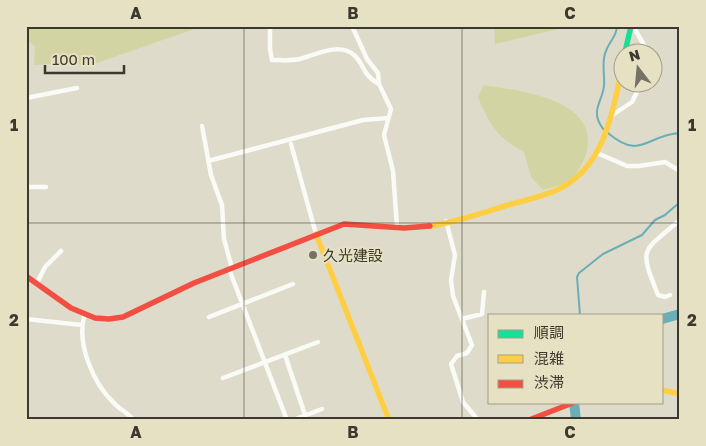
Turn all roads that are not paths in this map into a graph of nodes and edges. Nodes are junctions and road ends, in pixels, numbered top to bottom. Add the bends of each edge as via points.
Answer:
1 (270, 26) edge
2 (352, 26) edge
3 (632, 26) edge
4 (628, 42) edge
5 (642, 42) edge
6 (379, 84) junction
7 (77, 88) dead end
8 (617, 92) edge
9 (637, 92) edge
10 (26, 98) edge
11 (611, 116) junction
12 (388, 118) junction
13 (202, 126) dead end
14 (291, 144) dead end
15 (597, 154) junction
16 (208, 161) junction
17 (680, 171) edge
18 (26, 187) edge
19 (46, 187) dead end
20 (680, 220) edge
21 (446, 221) junction
22 (397, 227) junction
23 (316, 234) junction
24 (61, 252) dead end
25 (231, 269) junction
26 (26, 276) edge
27 (37, 283) junction
28 (293, 284) dead end
29 (484, 292) dead end
30 (670, 295) dead end
31 (242, 304) junction
32 (84, 317) junction
33 (209, 317) dead end
34 (26, 319) edge
35 (462, 319) junction
36 (82, 325) junction
37 (318, 342) dead end
38 (285, 355) junction
39 (265, 363) junction
40 (223, 378) dead end
41 (664, 390) edge
42 (678, 394) edge
43 (570, 404) edge
44 (322, 409) dead end
45 (305, 415) junction
46 (134, 420) edge
47 (287, 420) edge
48 (293, 420) edge
49 (389, 420) edge
50 (478, 420) edge
51 (529, 420) edge

1 - 6 street via 272,60 299,59 328,51 347,52 354,55 369,78
2 - 6 street via 367,59 378,73
3 - 4 main road
3 - 5 street
6 - 12 street via 391,109
7 - 10 street
8 - 11 main road
9 - 11 street via 632,102
11 - 15 main road
12 - 16 street via 363,120
12 - 22 street via 384,135 393,171
13 - 16 street
14 - 23 street
15 - 17 street via 627,166 665,162
15 - 21 main road via 577,178 551,193
16 - 25 street via 222,205 224,239
18 - 19 street
20 - 30 street via 647,249 645,258 658,295
21 - 22 main road via 411,228
21 - 35 street via 455,255 451,286
22 - 23 main road via 344,224
23 - 25 main road
23 - 49 main road
24 - 27 street via 45,267
25 - 31 street
25 - 32 main road via 123,317 100,320
26 - 27 main road
27 - 32 main road
28 - 31 street
29 - 35 street via 482,314
31 - 33 street
31 - 39 street
32 - 36 street
34 - 36 street
35 - 50 street via 472,345 452,364 463,402
36 - 46 street via 88,361 96,379 108,397
37 - 38 street
38 - 39 street
38 - 45 street
39 - 40 street
39 - 47 street
41 - 42 main road
43 - 51 main road
44 - 45 street
45 - 48 street

